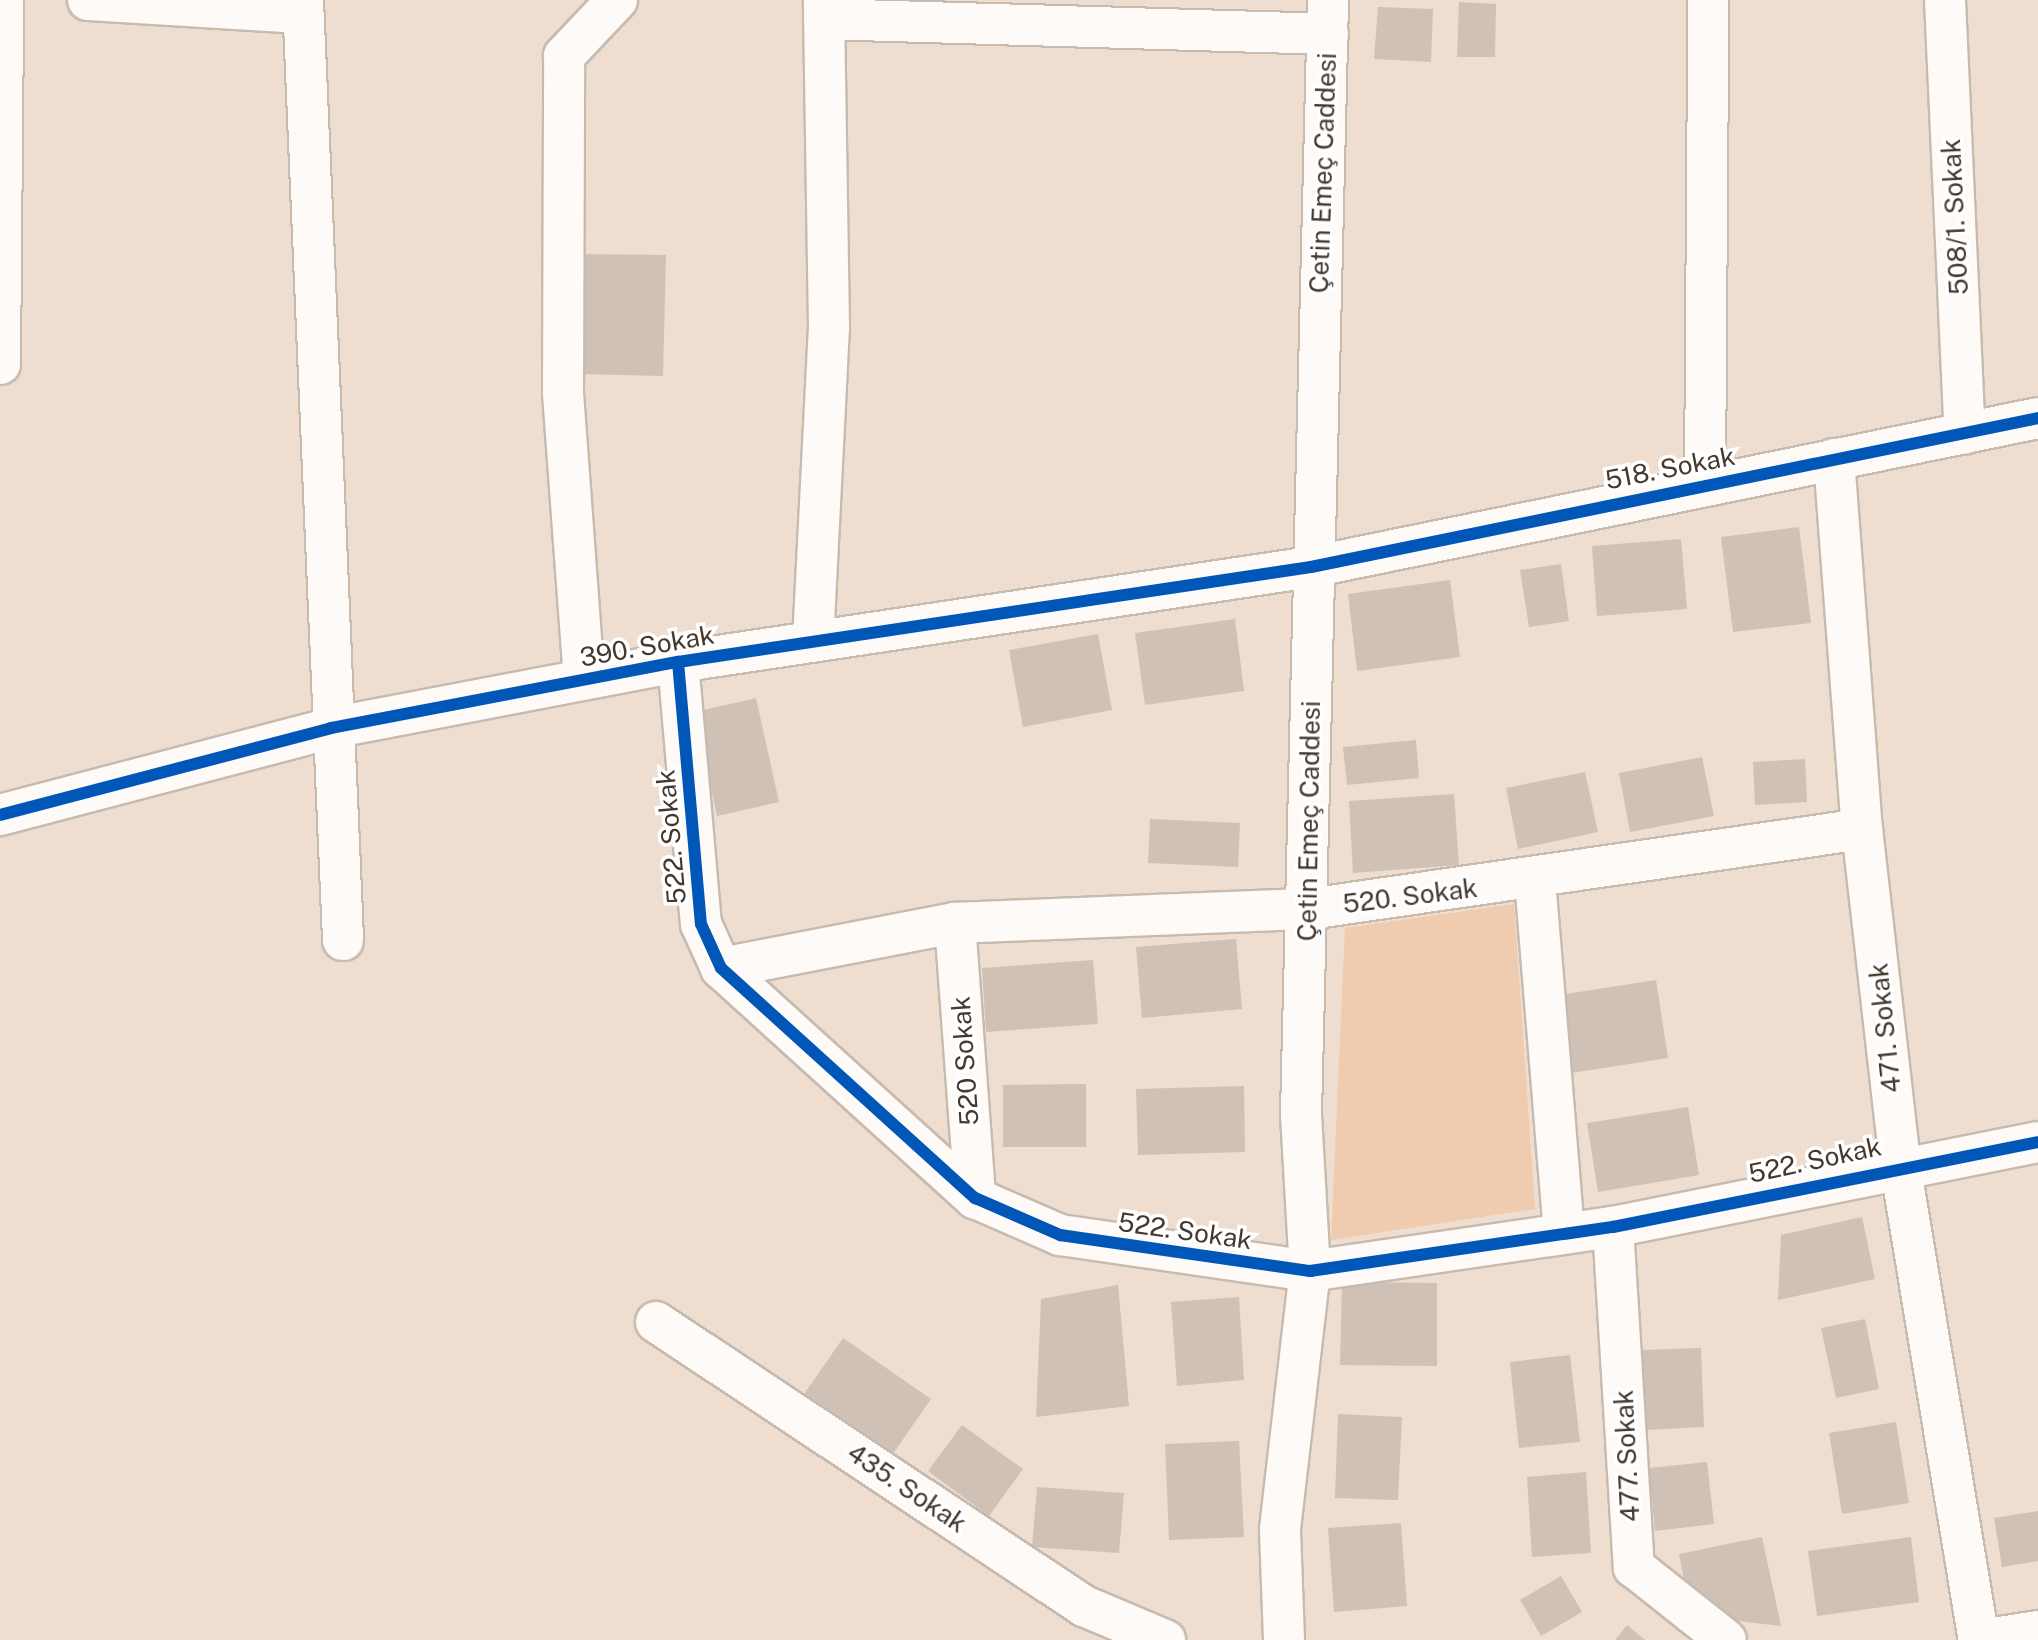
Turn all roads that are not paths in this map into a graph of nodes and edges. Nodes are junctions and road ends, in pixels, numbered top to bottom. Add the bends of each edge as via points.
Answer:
1 (3, 0) edge
2 (88, 0) edge
3 (617, 0) edge
4 (1708, 0) edge
5 (1945, 0) edge
6 (302, 7) edge
7 (824, 9) edge
8 (1063, 13) edge
9 (1328, 17) edge
10 (0, 364) edge
11 (2038, 418) edge
12 (1965, 434) junction
13 (1834, 459) junction
14 (1705, 482) junction
15 (1311, 567) junction
16 (813, 642) junction
17 (678, 662) junction
18 (584, 679) junction
19 (331, 728) junction
20 (0, 815) edge
21 (1862, 829) junction
22 (1535, 880) junction
23 (1309, 909) junction
24 (955, 923) junction
25 (343, 940) dead end
26 (721, 968) junction
27 (2038, 1142) edge
28 (1900, 1164) junction
29 (975, 1198) junction
30 (1613, 1227) junction
31 (1564, 1230) junction
32 (1310, 1271) junction
33 (656, 1322) dead end
34 (2038, 1631) edge
35 (1165, 1640) edge
36 (1284, 1640) edge
37 (1726, 1640) edge
38 (1980, 1640) edge

1 - 10 street
2 - 6 street
3 - 18 street via 564,56 563,393
4 - 14 street
5 - 12 street, 508/1. Sokak
6 - 19 street
7 - 8 street
7 - 16 street via 829,328
8 - 9 street
9 - 15 street, Çetin Emeç Caddesi
11 - 12 street, 518. Sokak
12 - 13 street, 518. Sokak
13 - 14 street, 518. Sokak
13 - 21 street, 471. Sokak
14 - 15 street, 518. Sokak
15 - 16 street, 390. Sokak
15 - 23 street, Çetin Emeç Caddesi
16 - 17 street, 390. Sokak
17 - 18 street, 390. Sokak
17 - 26 street, 522. Sokak via 701,924
18 - 19 street, 390. Sokak
19 - 20 street, 390. Sokak
19 - 25 street
21 - 22 street, 520. Sokak
21 - 28 street, 471. Sokak
22 - 23 street, 520. Sokak
22 - 31 street
23 - 24 street, 520. Sokak
23 - 32 street, Çetin Emeç Caddesi via 1301,1114
24 - 26 street, 520. Sokak
24 - 29 street, 520 Sokak
26 - 29 street, 522. Sokak
27 - 28 street, 522. Sokak
28 - 30 street, 522. Sokak
28 - 38 street, 471. Sokak
29 - 32 street, 522. Sokak via 1060,1235
30 - 31 street, 522. Sokak
30 - 37 street, 477. Sokak via 1634,1567
31 - 32 street, 522. Sokak
32 - 36 street, Çetin Emeç Caddesi via 1280,1529
33 - 35 street, 435. Sokak via 1084,1606
34 - 38 street

